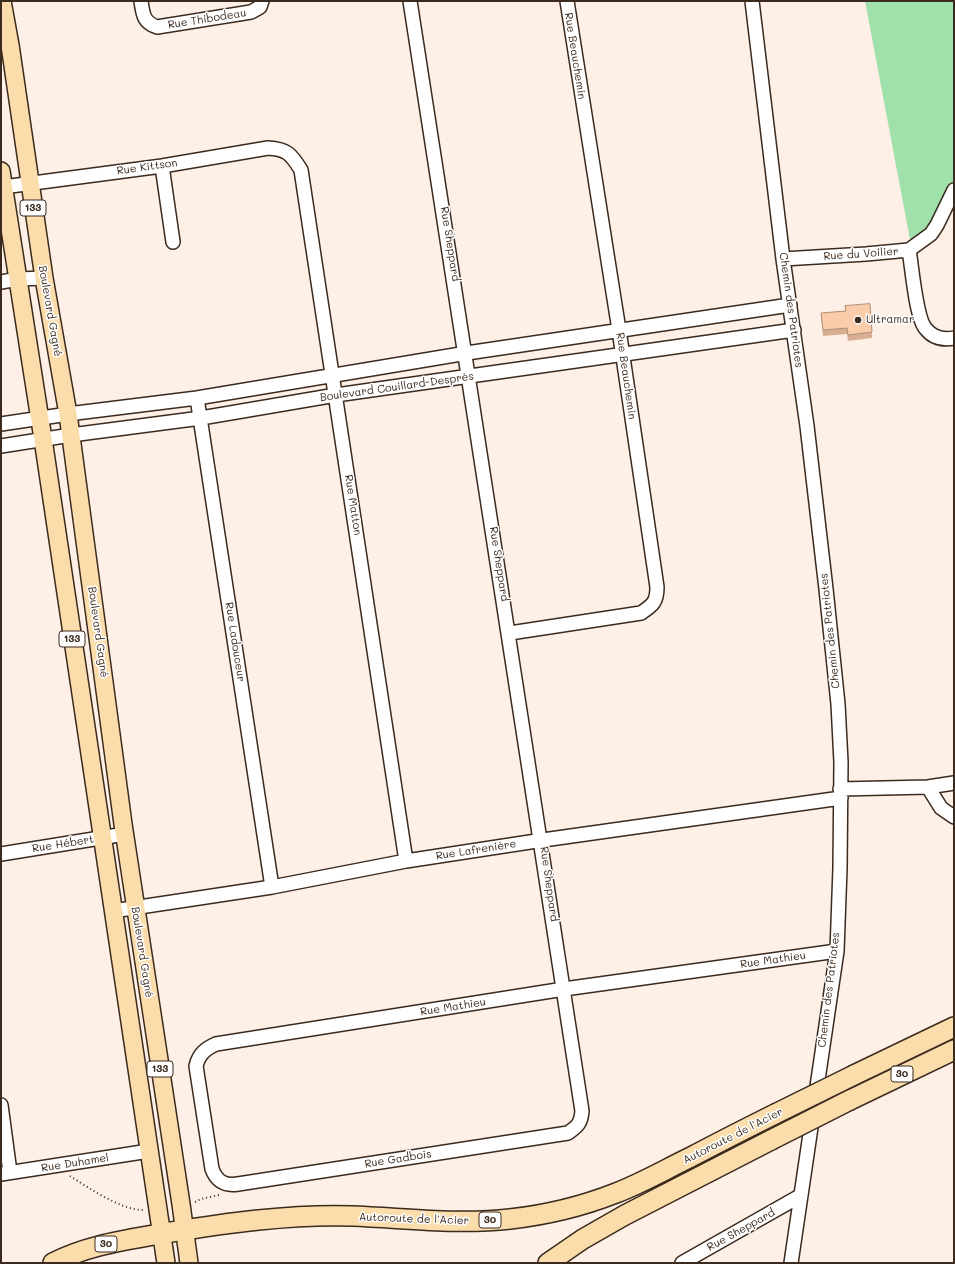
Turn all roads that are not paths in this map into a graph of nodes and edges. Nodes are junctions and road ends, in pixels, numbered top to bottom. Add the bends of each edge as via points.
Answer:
1 (2, 1) edge
2 (141, 1) edge
3 (262, 1) edge
4 (410, 1) edge
5 (567, 1) edge
6 (752, 1) edge
7 (5, 45) edge
8 (289, 153) joint
9 (162, 166) junction
10 (2, 179) edge
11 (29, 184) junction
12 (954, 190) edge
13 (173, 242) dead end
14 (909, 250) junction
15 (783, 259) junction
16 (44, 278) junction
17 (18, 279) junction
18 (1, 282) edge
19 (790, 305) junction
20 (619, 330) junction
21 (794, 330) junction
22 (954, 338) edge
23 (467, 353) junction
24 (622, 353) junction
25 (333, 375) junction
26 (470, 376) junction
27 (336, 395) junction
28 (197, 398) junction
29 (68, 414) junction
30 (39, 418) junction
31 (201, 418) junction
32 (1, 424) edge
33 (71, 435) junction
34 (43, 439) junction
35 (1, 446) edge
36 (510, 633) junction
37 (954, 783) edge
38 (928, 787) junction
39 (841, 794) junction
40 (954, 816) edge
41 (125, 834) junction
42 (102, 838) junction
43 (543, 840) junction
44 (1, 854) edge
45 (406, 861) junction
46 (272, 887) junction
47 (136, 908) junction
48 (113, 911) junction
49 (837, 951) junction
50 (564, 989) junction
51 (954, 1027) edge
52 (954, 1050) edge
53 (1, 1105) edge
54 (577, 1127) joint
55 (149, 1151) junction
56 (5, 1173) edge
57 (218, 1180) joint
58 (800, 1196) junction
59 (184, 1230) junction
60 (162, 1234) junction
61 (53, 1263) edge
62 (166, 1263) edge
63 (189, 1263) edge
64 (548, 1263) edge
65 (682, 1263) edge
66 (791, 1263) edge

1 - 7 main road, Boulevard Gagné / 133
2 - 3 street, Rue Thibodeau via 144,17 149,24 157,27 250,12 260,7
4 - 23 street, Rue Sheppard
5 - 20 street, Rue Beauchemin
6 - 15 street, Chemin des Patriotes
7 - 11 main road, Boulevard Gagné / 133
8 - 9 street, Rue Kittson via 279,148 268,148
8 - 25 street, Rue Matton via 301,170
9 - 11 street, Rue Kittson
9 - 13 street
10 - 11 street, Rue Kittson
10 - 17 main road, Boulevard Gagné / 133
11 - 16 main road, Boulevard Gagné / 133
12 - 14 street, Rue du Voilier via 931,234
14 - 15 street, Rue du Voilier
14 - 22 street via 919,313 925,329 936,337
15 - 19 street, Chemin des Patriotes
16 - 17 street
16 - 29 main road, Boulevard Gagné / 133
17 - 18 street
17 - 30 main road, Boulevard Gagné / 133
19 - 20 street, Boulevard Couillard-Desprès
19 - 21 street, Chemin des Patriotes
20 - 23 street, Boulevard Couillard-Desprès
20 - 24 street, Rue Beauchemin
21 - 24 street, Boulevard Couillard-Desprès
21 - 39 street, Chemin des Patriotes via 838,704
23 - 25 street, Boulevard Couillard-Desprès
23 - 26 street, Rue Sheppard
24 - 26 street, Boulevard Couillard-Desprès
24 - 36 street, Rue Beauchemin via 657,597 650,607 640,613
25 - 27 street, Rue Matton
25 - 28 street, Boulevard Couillard-Desprès
26 - 27 street, Boulevard Couillard-Desprès
26 - 36 street, Rue Sheppard
27 - 31 street, Boulevard Couillard-Desprès
27 - 45 street, Rue Matton
28 - 29 street, Boulevard Couillard-Desprès
28 - 31 street, Rue Ladouceur
29 - 30 street, Boulevard Couillard-Desprès
29 - 33 main road, Boulevard Gagné / 133
30 - 32 street, Boulevard Couillard-Desprès
30 - 34 main road, Boulevard Gagné / 133
31 - 33 street, Boulevard Couillard-Desprès
31 - 46 street, Rue Ladouceur
33 - 34 street, Boulevard Couillard-Desprès
33 - 41 main road, Boulevard Gagné / 133
34 - 35 street, Boulevard Couillard-Desprès
34 - 42 main road, Boulevard Gagné / 133
36 - 43 street, Rue Sheppard
37 - 38 street, Rue Lafrenière
38 - 39 street, Rue Lafrenière
38 - 40 street via 941,808
39 - 43 street, Rue Lafrenière
39 - 49 street, Chemin des Patriotes
41 - 42 street, Rue Hébert
41 - 47 main road, Boulevard Gagné / 133
42 - 44 street, Rue Hébert
42 - 48 main road, Boulevard Gagné / 133
43 - 45 street, Rue Lafrenière
43 - 50 street, Rue Sheppard
45 - 46 street, Rue Lafrenière
46 - 47 street, Rue Lafrenière
47 - 48 street, Rue Lafrenière
47 - 59 main road, Boulevard Gagné / 133
48 - 55 main road, Boulevard Gagné / 133
49 - 50 street, Rue Mathieu
49 - 58 street, Chemin des Patriotes
50 - 54 street, Rue Sheppard via 582,1111
50 - 57 street, Rue Mathieu via 211,1046 201,1054 196,1066 212,1169
51 - 59 highway, Autoroute de l'Acier / 30, bridge via 630,1187 591,1201 509,1219 455,1222 352,1216 297,1217
52 - 64 highway, Autoroute de l'Acier / 30, bridge via 850,1100 625,1216
53 - 56 street
54 - 57 street, Rue Gadbois via 568,1133 238,1184 230,1185
55 - 56 street, Rue Duhamel
55 - 60 main road, Boulevard Gagné / 133
58 - 65 street, Rue Sheppard
58 - 66 street, Chemin des Patriotes
59 - 60 highway, Autoroute de l'Acier / 30
59 - 63 main road, Boulevard Gagné / 133
60 - 61 highway, Autoroute de l'Acier / 30 via 89,1248
60 - 62 main road, Boulevard Gagné / 133

